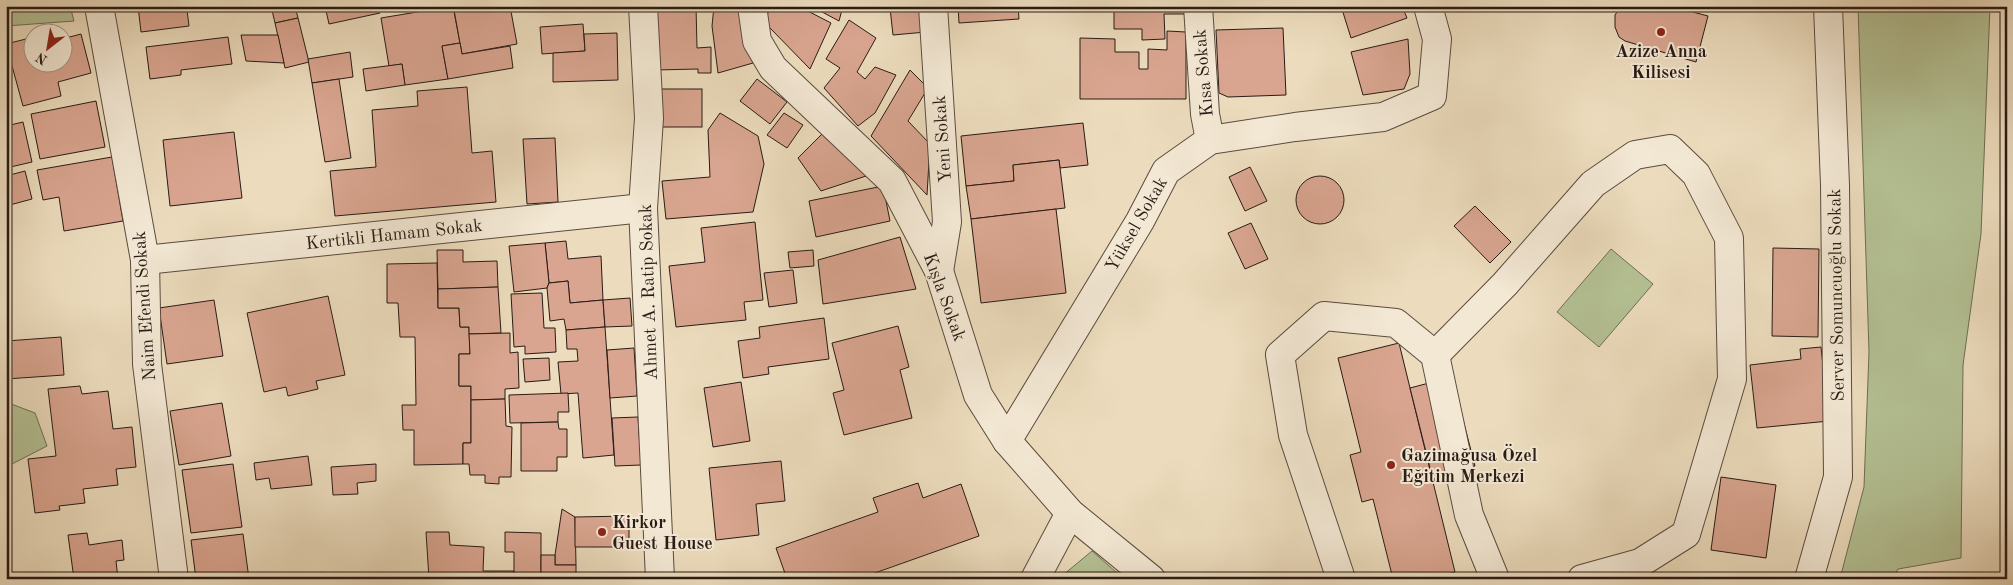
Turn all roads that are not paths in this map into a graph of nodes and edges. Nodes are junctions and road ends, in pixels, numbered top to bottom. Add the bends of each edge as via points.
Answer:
1 (99, 6) edge
2 (642, 6) edge
3 (752, 6) edge
4 (933, 6) edge
5 (1198, 6) edge
6 (1428, 6) edge
7 (1828, 6) edge
8 (1210, 140) junction
9 (643, 208) junction
10 (145, 260) junction
11 (939, 271) junction
12 (1435, 355) junction
13 (1007, 442) junction
14 (1070, 513) junction
15 (174, 579) edge
16 (660, 579) edge
17 (1035, 579) edge
18 (1151, 579) edge
19 (1341, 579) edge
20 (1495, 579) edge
21 (1582, 579) edge
22 (1809, 579) edge

1 - 10 street, Naim Efendi Sokak
2 - 9 street, Ahmet A. Ratip Sokak via 649,118
3 - 11 street, Kışla Sokak via 758,41 774,68 892,181
4 - 11 street, Yeni Sokak via 947,222
5 - 8 street, Kısa Sokak via 1205,114
6 - 8 street, Yüksel Sokak via 1437,39 1432,96 1383,117 1295,126
7 - 22 street, Server Somuncuoğlu Sokak via 1835,185 1838,477
8 - 13 street, Yüksel Sokak via 1166,171 1140,221
9 - 10 street, Kertikli Hamam Sokak
9 - 16 street, Ahmet A. Ratip Sokak
10 - 15 street, Naim Efendi Sokak via 147,364
11 - 13 street, Kışla Sokak via 978,395
12 - 19 street via 1396,323 1324,316 1280,356 1293,435
12 - 20 street via 1469,515
12 - 21 street via 1505,284 1593,184 1635,156 1670,149 1696,174 1729,238 1732,379 1686,534 1640,563
13 - 14 street, Kışla Sokak
14 - 17 street
14 - 18 street, Kışla Sokak

